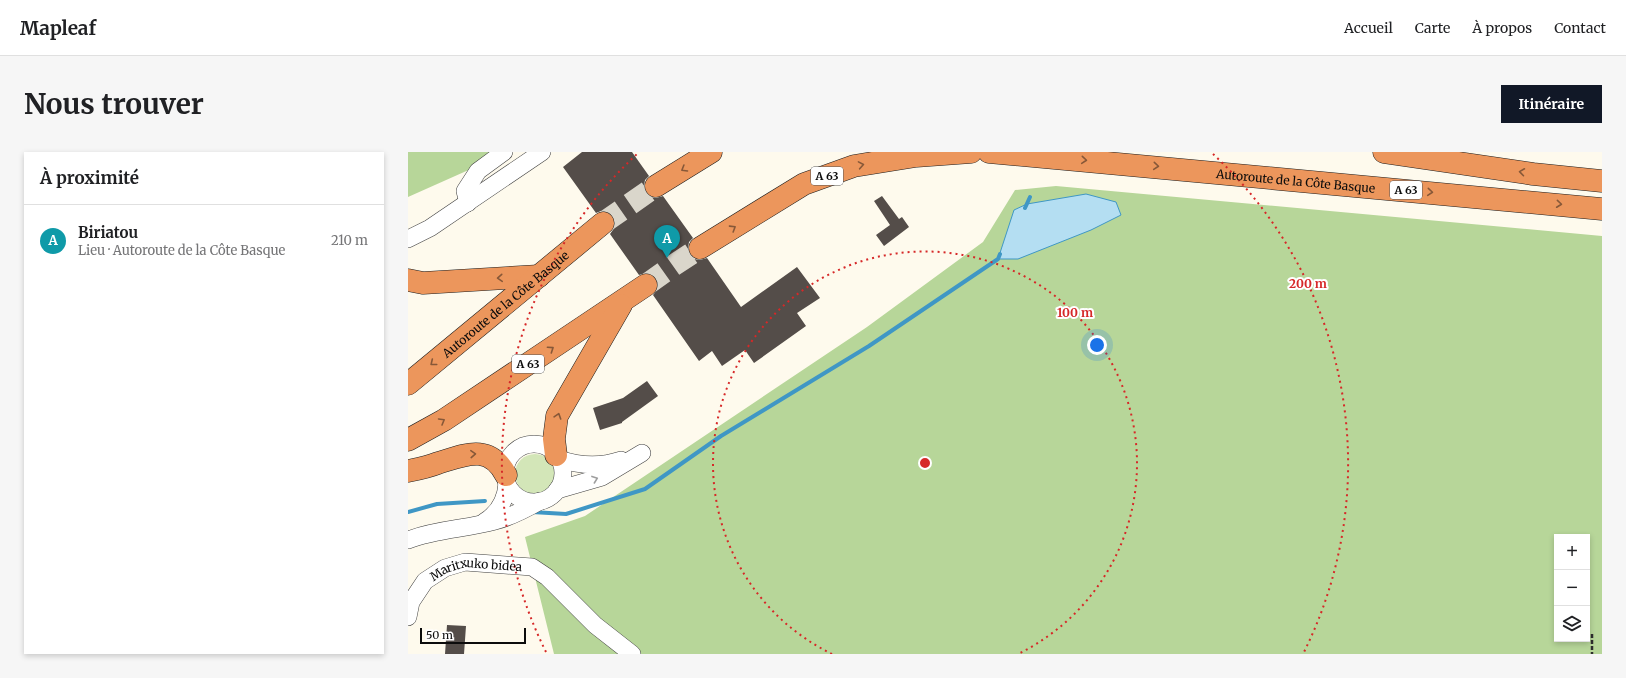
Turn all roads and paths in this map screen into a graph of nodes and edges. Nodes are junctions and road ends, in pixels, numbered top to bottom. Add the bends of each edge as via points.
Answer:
1 (504, 152) edge
2 (542, 152) edge
3 (711, 152) edge
4 (971, 152) edge
5 (990, 152) edge
6 (1384, 152) edge
7 (1602, 182) edge
8 (656, 186) tunnel mouth
9 (468, 203) junction
10 (1602, 209) edge
11 (603, 223) tunnel mouth
12 (408, 239) edge
13 (700, 248) tunnel mouth
14 (539, 276) junction
15 (408, 280) edge
16 (646, 285) tunnel mouth
17 (624, 301) junction
18 (408, 384) edge
19 (408, 440) edge
20 (558, 457) junction
21 (408, 471) edge
22 (507, 479) junction
23 (557, 490) junction
24 (541, 501) junction
25 (480, 525) junction
26 (408, 540) edge
27 (408, 617) edge
28 (1592, 634) dead end
29 (632, 654) edge
30 (1592, 654) edge

1 - 9 street via 478,171 465,191
2 - 9 street
3 -> 8 highway
13 -> 4 highway, A 63 via 811,181 854,166 916,156
5 -> 10 highway, Autoroute de la Côte Basque / A 63
7 -> 6 highway
9 - 12 street
11 - 14 highway, Autoroute de la Côte Basque
14 -> 15 highway via 423,283
14 -> 18 highway, Autoroute de la Côte Basque
16 - 17 highway, A 63
19 -> 17 highway, A 63 via 444,420
20 -> 17 highway via 554,439 557,416
20 - 22 street via 541,445 523,446 510,458 506,466
20 - 23 street via 563,475
23 -> 20 street via 602,477 642,453 598,465 572,463
21 -> 22 highway via 473,453 490,457 500,466
22 - 24 street via 517,496 532,502
22 - 25 street via 506,491 500,506
23 - 24 street
24 - 25 street via 511,516
25 - 26 street via 434,532
27 - 29 street, Maritxuko bidea via 411,602 426,582 444,568 465,562 532,567 547,577 595,625
28 - 30 path

